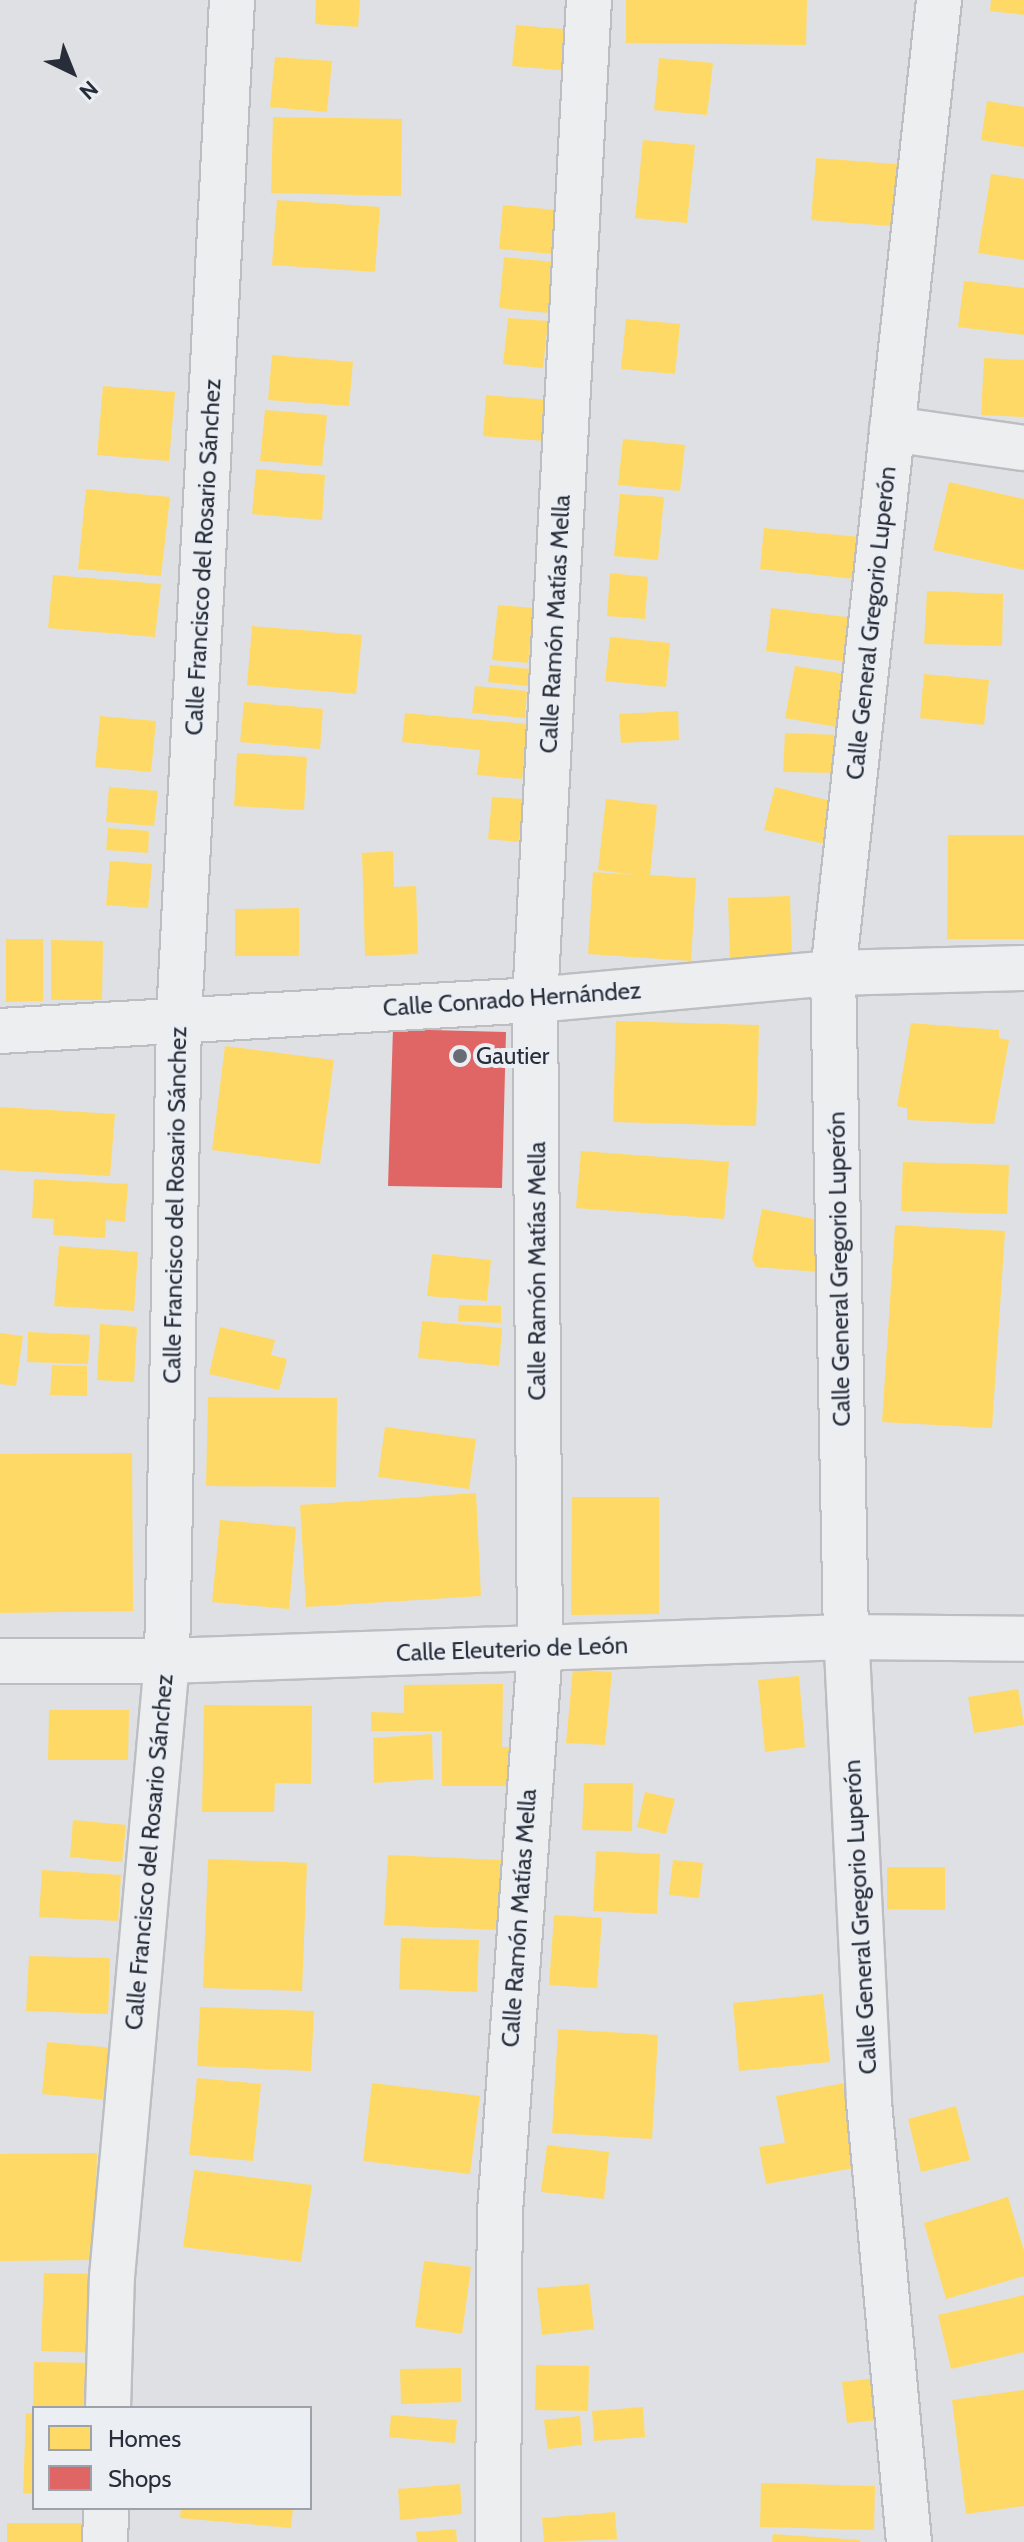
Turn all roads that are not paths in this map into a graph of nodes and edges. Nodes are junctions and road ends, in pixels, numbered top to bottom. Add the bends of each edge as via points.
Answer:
1 (232, 0) edge
2 (589, 0) edge
3 (939, 0) edge
4 (892, 429) junction
5 (1024, 448) edge
6 (1024, 968) edge
7 (833, 973) junction
8 (535, 1000) junction
9 (179, 1018) junction
10 (0, 1031) edge
11 (846, 1637) junction
12 (1024, 1639) edge
13 (540, 1648) junction
14 (0, 1661) edge
15 (167, 1661) junction
16 (108, 2406) edge
17 (106, 2510) edge
18 (105, 2542) edge
19 (498, 2542) edge
20 (909, 2542) edge

1 - 9 street, Calle Francisco del Rosario Sánchez
2 - 8 street, Calle Ramón Matías Mella
3 - 4 street, Calle General Gregorio Luperón
4 - 5 street
4 - 7 street, Calle General Gregorio Luperón
6 - 7 street, Calle Conrado Hernández
7 - 8 street, Calle Conrado Hernández
7 - 11 street, Calle General Gregorio Luperón
8 - 9 street, Calle Conrado Hernández
8 - 13 street, Calle Ramón Matías Mella
9 - 10 street, Calle Conrado Hernández
9 - 15 street, Calle Francisco del Rosario Sánchez
11 - 12 street, Calle Eleuterio de León
11 - 13 street, Calle Eleuterio de León
11 - 20 street, Calle General Gregorio Luperón via 869,2100
13 - 15 street, Calle Eleuterio de León
13 - 19 street, Calle Ramón Matías Mella via 500,2212
14 - 15 street, Calle Eleuterio de León
15 - 16 street, Calle Francisco del Rosario Sánchez via 113,2261
17 - 18 street

